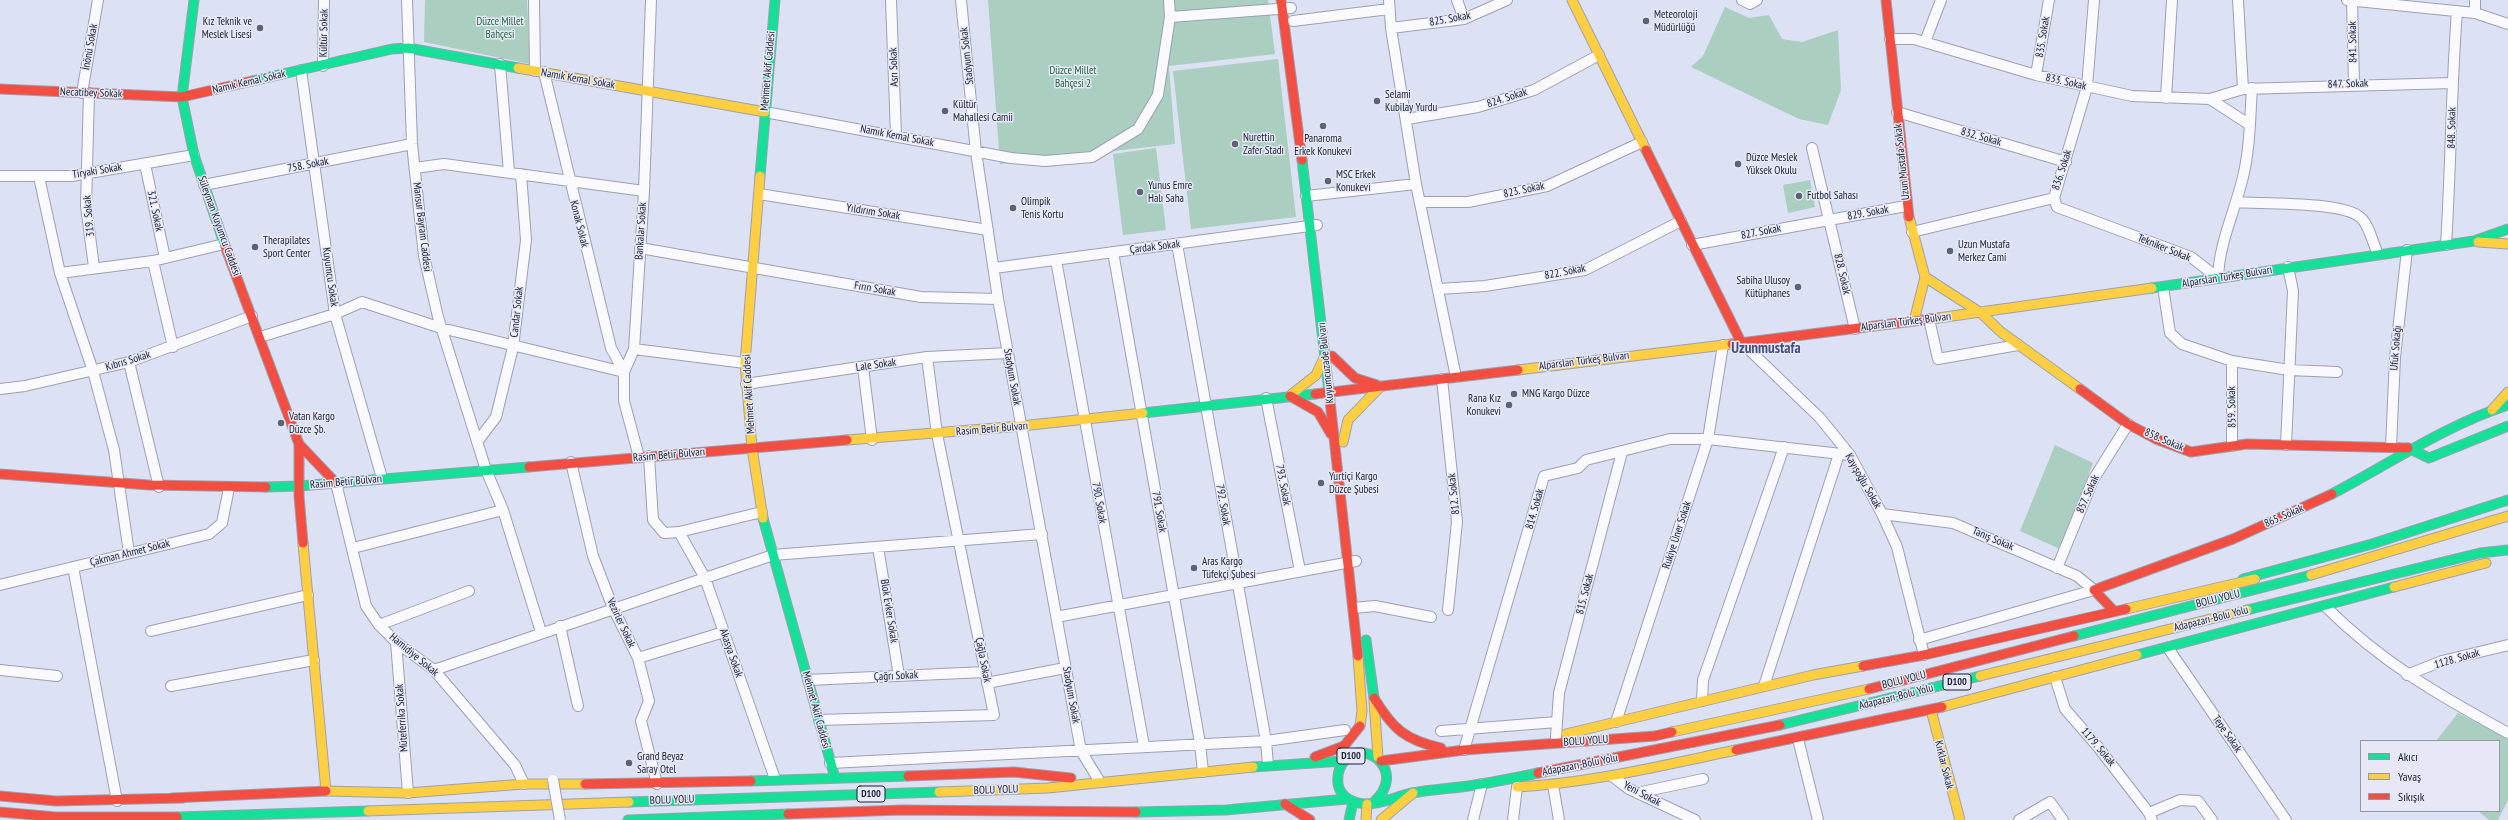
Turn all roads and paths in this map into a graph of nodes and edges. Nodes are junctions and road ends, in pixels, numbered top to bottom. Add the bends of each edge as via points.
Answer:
1 (98, 0) edge
2 (194, 0) edge
3 (324, 0) edge
4 (407, 0) edge
5 (534, 0) edge
6 (651, 0) edge
7 (774, 0) edge
8 (891, 0) edge
9 (961, 0) edge
10 (1169, 0) edge
11 (1457, 0) edge
12 (1507, 0) edge
13 (1572, 0) edge
14 (1886, 0) edge
15 (1941, 0) edge
16 (2049, 0) edge
17 (2094, 0) edge
18 (2172, 0) edge
19 (2238, 0) edge
20 (2350, 0) edge
21 (2475, 0) edge
22 (1286, 4) edge
23 (1389, 4) edge
24 (2457, 11) junction
25 (2475, 13) junction
26 (1170, 17) junction
27 (1464, 19) junction
28 (1292, 21) junction
29 (2508, 24) edge
30 (1391, 28) junction
31 (1890, 38) junction
32 (1926, 42) junction
33 (408, 48) junction
34 (1599, 55) junction
35 (500, 64) junction
36 (323, 66) junction
37 (301, 70) junction
38 (539, 72) junction
39 (2036, 75) junction
40 (2452, 82) junction
41 (2354, 84) junction
42 (2087, 87) junction
43 (2248, 88) junction
44 (0, 89) edge
45 (649, 91) junction
46 (85, 93) junction
47 (182, 98) junction
48 (2166, 98) junction
49 (2210, 99) junction
50 (765, 112) junction
51 (1897, 112) junction
52 (1407, 119) junction
53 (2250, 125) junction
54 (896, 135) junction
55 (1642, 142) junction
56 (412, 144) junction
57 (1812, 148) dead end
58 (976, 152) junction
59 (194, 155) junction
60 (2066, 162) junction
61 (145, 164) junction
62 (315, 164) junction
63 (415, 168) junction
64 (509, 172) junction
65 (87, 174) junction
66 (521, 174) junction
67 (0, 176) edge
68 (39, 177) junction
69 (568, 180) junction
70 (1416, 184) junction
71 (204, 185) junction
72 (644, 191) junction
73 (759, 194) junction
74 (1310, 195) junction
75 (2054, 198) junction
76 (1421, 202) junction
77 (2236, 202) junction
78 (1906, 206) junction
79 (1829, 219) junction
80 (1681, 221) junction
81 (1313, 226) junction
82 (2508, 229) edge
83 (988, 230) junction
84 (1912, 232) junction
85 (2474, 241) junction
86 (224, 244) junction
87 (1177, 244) junction
88 (1692, 245) junction
89 (2446, 245) junction
90 (2506, 245) edge
91 (640, 248) junction
92 (2407, 250) junction
93 (1113, 252) junction
94 (2378, 254) junction
95 (164, 258) junction
96 (153, 260) junction
97 (1056, 260) junction
98 (94, 267) junction
99 (2288, 267) junction
100 (754, 268) junction
101 (994, 268) junction
102 (60, 273) junction
103 (1925, 277) junction
104 (2218, 278) junction
105 (2163, 287) junction
106 (1439, 289) junction
107 (998, 299) junction
108 (1981, 313) junction
109 (335, 314) junction
110 (252, 316) junction
111 (1929, 319) junction
112 (1914, 321) junction
113 (441, 328) junction
114 (1854, 329) junction
115 (260, 337) junction
116 (1741, 342) junction
117 (2018, 344) junction
118 (1722, 345) junction
119 (173, 346) junction
120 (514, 347) junction
121 (634, 349) junction
122 (1008, 353) junction
123 (1329, 355) junction
124 (927, 358) junction
125 (129, 362) junction
126 (745, 363) junction
127 (2232, 365) junction
128 (862, 367) junction
129 (2289, 370) junction
130 (94, 371) junction
131 (624, 372) junction
132 (2337, 372) dead end
133 (1456, 377) junction
134 (1442, 379) junction
135 (746, 384) junction
136 (1381, 386) junction
137 (0, 390) edge
138 (1333, 392) junction
139 (2508, 392) edge
140 (1290, 396) junction
141 (1266, 398) junction
142 (1205, 405) junction
143 (2508, 405) edge
144 (2491, 410) junction
145 (1141, 412) junction
146 (1083, 419) junction
147 (2128, 424) junction
148 (1021, 426) junction
149 (2508, 426) edge
150 (938, 434) junction
151 (1334, 438) junction
152 (1708, 439) junction
153 (872, 440) junction
154 (477, 442) junction
155 (1342, 442) junction
156 (299, 444) junction
157 (2286, 445) junction
158 (2232, 446) junction
159 (1784, 447) junction
160 (2391, 447) junction
161 (752, 448) junction
162 (2408, 448) junction
163 (1622, 452) junction
164 (1839, 454) junction
165 (1850, 455) junction
166 (644, 457) junction
167 (571, 462) junction
168 (486, 470) junction
169 (0, 474) edge
170 (382, 478) junction
171 (336, 483) junction
172 (120, 485) junction
173 (299, 486) junction
174 (159, 487) junction
175 (229, 488) junction
176 (2508, 500) edge
177 (503, 510) junction
178 (762, 512) junction
179 (1882, 514) junction
180 (2508, 516) edge
181 (679, 532) junction
182 (1042, 534) junction
183 (959, 540) junction
184 (878, 547) junction
185 (353, 548) junction
186 (2508, 550) edge
187 (129, 553) junction
188 (773, 555) junction
189 (2508, 558) edge
190 (1353, 562) junction
191 (2357, 563) junction
192 (73, 567) junction
193 (2057, 568) junction
194 (1300, 571) junction
195 (705, 578) junction
196 (2355, 583) junction
197 (1238, 584) junction
198 (0, 585) edge
199 (2094, 590) junction
200 (468, 591) dead end
201 (308, 595) junction
202 (1174, 595) junction
203 (2179, 596) junction
204 (1118, 606) junction
205 (2326, 607) junction
206 (613, 608) junction
207 (1358, 608) junction
208 (1448, 610) dead end
209 (2114, 611) junction
210 (1056, 617) junction
211 (1431, 617) dead end
212 (379, 625) junction
213 (560, 626) junction
214 (2235, 630) junction
215 (151, 631) dead end
216 (542, 632) junction
217 (724, 632) junction
218 (1919, 640) junction
219 (396, 642) junction
220 (2508, 645) edge
221 (2168, 648) junction
222 (1924, 655) junction
223 (638, 658) junction
224 (314, 660) junction
225 (1066, 668) junction
226 (0, 670) edge
227 (434, 670) junction
228 (985, 672) junction
229 (2407, 675) junction
230 (57, 676) dead end
231 (899, 676) junction
232 (2055, 677) junction
233 (808, 680) junction
234 (987, 683) junction
235 (171, 686) dead end
236 (1764, 686) junction
237 (1374, 698) junction
238 (1702, 701) junction
239 (578, 706) dead end
240 (1931, 710) junction
241 (819, 720) junction
242 (1557, 722) junction
243 (1616, 722) junction
244 (1360, 726) junction
245 (1470, 728) junction
246 (1345, 730) dead end
247 (1441, 731) dead end
248 (2508, 733) edge
249 (1556, 737) junction
250 (1798, 739) junction
251 (1266, 741) junction
252 (1200, 743) junction
253 (1144, 746) junction
254 (1514, 747) junction
255 (1081, 751) junction
256 (1460, 751) junction
257 (1357, 754) junction
258 (1380, 759) junction
259 (1343, 761) junction
260 (1302, 762) junction
261 (830, 763) junction
262 (1268, 765) junction
263 (1203, 772) junction
264 (1612, 776) junction
265 (835, 778) junction
266 (774, 779) junction
267 (1703, 779) dead end
268 (553, 780) dead end
269 (1100, 782) junction
270 (524, 784) junction
271 (657, 784) junction
272 (1482, 784) junction
273 (1553, 785) junction
274 (1517, 787) junction
275 (326, 791) junction
276 (408, 793) junction
277 (1637, 793) junction
278 (1413, 794) junction
279 (0, 796) edge
280 (172, 798) junction
281 (117, 801) junction
282 (1350, 801) junction
283 (304, 802) dead end
284 (320, 802) dead end
285 (1370, 803) junction
286 (1285, 804) junction
287 (418, 808) junction
288 (0, 812) edge
289 (1141, 812) junction
290 (2151, 816) edge
291 (560, 820) edge
292 (628, 820) edge
293 (988, 820) edge
294 (1310, 820) edge
295 (1349, 820) edge
296 (1366, 820) edge
297 (1381, 820) edge
298 (1473, 820) edge
299 (1513, 820) edge
300 (1559, 820) edge
301 (1695, 820) edge
302 (1818, 820) edge
303 (1960, 820) edge
304 (2019, 820) edge
305 (2063, 820) edge
306 (2212, 820) edge
307 (2286, 820) edge

1 - 46 street, İnönü Sokak
2 - 47 main road, Süleyman Kuyumcu Caddesi
3 - 36 street, Kültür Sokak
4 - 33 street, Mansur Bayram Caddesi
5 - 38 street, Konak Sokak
6 - 45 street, Bankalar Sokak
7 - 50 main road, Mehmet Akif Caddesi
8 - 54 street, Asrı Sokak
9 - 58 street, Stadyum Sokak
10 - 26 street, Namık Kemal Sokak
11 - 27 street
12 - 27 street, 825. Sokak
13 - 34 main road
14 - 31 main road, Uzun Mustafa Sokak
15 - 32 street
16 - 39 street, 835. Sokak
17 - 42 street, 836. Sokak
18 - 48 street
19 - 43 street
20 - 24 street
20 - 41 street, 841. Sokak
21 - 25 street
22 - 26 street
22 - 28 main road, Kuyumcuzade Bulvarı
22 - 74 main road, Kuyumcuzade Bulvarı
23 - 28 street
23 - 30 street
24 - 25 street
24 - 40 street, 848. Sokak
25 - 29 street
26 - 58 street, Namık Kemal Sokak via 1158,95 1138,129 1092,157 1045,161
27 - 30 street, 825. Sokak
28 - 74 main road, Kuyumcuzade Bulvarı
30 - 52 street
31 - 32 street, 833. Sokak
31 - 51 main road, Uzun Mustafa Sokak
32 - 39 street, 833. Sokak
33 - 35 main road, Namık Kemal Sokak
33 - 36 main road, Namık Kemal Sokak via 392,49
33 - 56 street, Mansur Bayram Caddesi
34 - 52 street, 824. Sokak via 1534,90 1478,107
34 - 55 main road
35 - 38 main road, Namık Kemal Sokak
35 - 64 street
36 - 37 main road, Namık Kemal Sokak
37 - 47 main road, Namık Kemal Sokak
37 - 62 street, Kuyumcu Sokak
38 - 45 main road, Namık Kemal Sokak
38 - 69 street, Konak Sokak
39 - 42 street, 833. Sokak
40 - 41 street, 847. Sokak
40 - 89 street, 848. Sokak via 2451,165
41 - 43 street, 847. Sokak
42 - 48 street, 833. Sokak via 2132,96
42 - 60 street, 836. Sokak
43 - 49 street, 833. Sokak
43 - 53 street
44 - 46 main road, Necatibey Sokak
45 - 50 main road, Namık Kemal Sokak
45 - 72 street, Bankalar Sokak
46 - 47 main road, Necatibey Sokak
46 - 65 street, 319. Sokak
47 - 59 main road, Süleyman Kuyumcu Caddesi
48 - 49 street, 833. Sokak
49 - 53 street
50 - 54 street, Namık Kemal Sokak
50 - 73 main road, Mehmet Akif Caddesi
51 - 60 street, 832. Sokak
51 - 78 main road, Uzun Mustafa Sokak
52 - 70 street
53 - 77 street via 2247,158
54 - 58 street, Namık Kemal Sokak
55 - 76 street, 823. Sokak via 1547,186 1468,202
55 - 80 main road
56 - 62 street, 758. Sokak
56 - 63 street, Mansur Bayram Caddesi
57 - 79 street, 828. Sokak
58 - 83 street, Stadyum Sokak
59 - 61 street, Tiryaki Sokak
59 - 71 main road, Süleyman Kuyumcu Caddesi
60 - 75 street, 836. Sokak
61 - 65 street, Tiryaki Sokak
61 - 95 street, 321. Sokak
62 - 71 street, 758. Sokak
62 - 109 street, Kuyumcu Sokak
63 - 64 street via 444,164
63 - 113 street, Mansur Bayram Caddesi via 424,256
64 - 66 street
65 - 68 street, Tiryaki Sokak
65 - 98 street, 319. Sokak via 86,206
66 - 69 street
66 - 120 street, Candar Sokak via 526,240
67 - 68 street, Tiryaki Sokak
68 - 102 street
69 - 72 street
69 - 131 street, Konak Sokak via 611,348
70 - 74 street
70 - 76 street
71 - 86 main road, Süleyman Kuyumcu Caddesi
72 - 91 street, Bankalar Sokak
73 - 83 street, Yıldırım Sokak
73 - 100 main road, Mehmet Akif Caddesi
74 - 81 main road, Kuyumcuzade Bulvarı
75 - 84 street, 836. Sokak
75 - 104 street, Tekniker Sokak via 2057,207 2190,257
76 - 106 street
77 - 94 street via 2342,208 2361,218
77 - 104 street via 2219,260
78 - 79 street, 829. Sokak
78 - 84 main road, Uzun Mustafa Sokak
79 - 88 street, 827. Sokak
79 - 114 street, 828. Sokak
80 - 88 main road
80 - 106 street, 822. Sokak via 1585,270 1486,286
81 - 87 street, Çardak Sokak
81 - 123 main road, Kuyumcuzade Bulvarı
82 - 85 main road
83 - 101 street, Stadyum Sokak
84 - 103 main road, Uzun Mustafa Sokak
85 - 89 main road, Alparslan Türkeş Bulvarı
85 - 90 main road
86 - 95 street
86 - 110 main road, Süleyman Kuyumcu Caddesi
87 - 93 street, Çardak Sokak
87 - 142 street, 792. Sokak
88 - 116 main road
89 - 92 main road, Alparslan Türkeş Bulvarı
91 - 100 street, Fırın Sokak
91 - 121 street, Bankalar Sokak
92 - 94 main road, Alparslan Türkeş Bulvarı
92 - 160 street, Ufuk Sokağı via 2395,357
93 - 97 street, Çardak Sokak
93 - 145 street, 791. Sokak
94 - 99 main road, Alparslan Türkeş Bulvarı
95 - 96 street
96 - 98 street
96 - 119 street
97 - 101 street, Çardak Sokak
97 - 146 street, 790. Sokak
98 - 102 street
99 - 104 main road, Alparslan Türkeş Bulvarı
99 - 129 street via 2293,291
100 - 107 street, Fırın Sokak via 921,297
100 - 126 main road, Mehmet Akif Caddesi
101 - 107 street, Stadyum Sokak
102 - 130 street
103 - 108 main road, 858. Sokak
103 - 112 main road
104 - 105 main road, Alparslan Türkeş Bulvarı
105 - 108 main road, Alparslan Türkeş Bulvarı
105 - 127 street via 2170,333 2182,344
106 - 133 street
107 - 122 street, Stadyum Sokak
108 - 111 main road, Alparslan Türkeş Bulvarı
108 - 117 main road, 858. Sokak
109 - 113 street via 362,302
109 - 115 street
109 - 170 street, Kuyumcu Sokak
110 - 115 main road, Süleyman Kuyumcu Caddesi
110 - 119 street, Kıbrıs Sokak
111 - 112 main road, Alparslan Türkeş Bulvarı
111 - 117 street via 1938,359
112 - 114 main road, Alparslan Türkeş Bulvarı
113 - 120 street
113 - 154 street, Mansur Bayram Caddesi
114 - 116 main road, Alparslan Türkeş Bulvarı
115 - 156 main road, Süleyman Kuyumcu Caddesi
116 - 118 main road, Alparslan Türkeş Bulvarı
116 - 165 street, Kayışoğlu Sokak via 1820,418
117 - 147 main road, 858. Sokak
118 - 133 main road, Alparslan Türkeş Bulvarı
118 - 152 street, Rukiye Üner Sokak
119 - 125 street, Kıbrıs Sokak
120 - 131 street
120 - 154 street, Candar Sokak via 496,417
121 - 126 street
121 - 131 street, Bankalar Sokak
122 - 124 street, Lale Sokak
122 - 148 street, Stadyum Sokak
123 - 136 main road via 1355,378
123 - 138 main road, Kuyumcuzade Bulvarı
123 - 140 main road via 1312,381
124 - 128 street, Lale Sokak
124 - 150 street, Çağla Sokak
125 - 130 street, Kıbrıs Sokak
125 - 174 street
126 - 135 main road, Mehmet Akif Caddesi
127 - 129 street
127 - 158 street, 859. Sokak
128 - 135 street, Lale Sokak
128 - 153 street
129 - 132 street
129 - 157 street
130 - 137 street, Kıbrıs Sokak
130 - 172 street
131 - 166 street, Bankalar Sokak via 624,402
133 - 134 main road, Alparslan Türkeş Bulvarı
134 - 136 main road, Alparslan Türkeş Bulvarı
134 - 208 street, 812. Sokak via 1457,522
135 - 161 main road, Mehmet Akif Caddesi
136 - 138 main road, Alparslan Türkeş Bulvarı
136 - 155 main road via 1348,420
138 - 140 main road, Rasim Betir Bulvarı
138 - 151 main road, Kuyumcuzade Bulvarı
138 - 155 main road, Kuyumcuzade Bulvarı
139 - 144 main road
140 - 141 main road, Rasim Betir Bulvarı
140 - 151 main road via 1318,412
141 - 142 main road, Rasim Betir Bulvarı
141 - 194 street, 793. Sokak
142 - 145 main road, Rasim Betir Bulvarı
142 - 197 street, 792. Sokak
143 - 144 main road
144 - 162 main road, 865. Sokak
145 - 146 main road, Rasim Betir Bulvarı
145 - 202 street, 791. Sokak
146 - 148 main road, Rasim Betir Bulvarı
146 - 204 street, 790. Sokak
147 - 158 main road, 858. Sokak via 2156,439 2191,452
147 - 193 street, 857. Sokak via 2093,480
148 - 150 main road, Rasim Betir Bulvarı
148 - 182 street, Stadyum Sokak
149 - 162 main road via 2429,458
150 - 153 main road, Rasim Betir Bulvarı
150 - 183 street, Çağla Sokak
151 - 190 main road, Kuyumcuzade Bulvarı
152 - 159 street, 814. Sokak
152 - 163 street, 814. Sokak via 1670,439
152 - 243 street, Rukiye Üner Sokak
153 - 161 main road, Rasim Betir Bulvarı
154 - 168 street, Mansur Bayram Caddesi
155 - 190 main road, Kuyumcuzade Bulvarı
156 - 171 main road
156 - 173 main road
157 - 158 main road, 858. Sokak
157 - 160 main road, 858. Sokak
159 - 164 street, 814. Sokak
159 - 238 street via 1703,680
160 - 162 main road, 858. Sokak
161 - 166 main road, Rasim Betir Bulvarı
161 - 178 main road, Mehmet Akif Caddesi
162 - 199 main road, 865. Sokak via 2314,503 2195,555
163 - 242 street, 815. Sokak via 1559,693
163 - 245 street, 814. Sokak via 1586,460 1578,468 1544,476
164 - 165 street, 814. Sokak
164 - 236 street
165 - 179 street, Kayışoğlu Sokak
166 - 167 main road, Rasim Betir Bulvarı
166 - 181 street, Bankalar Sokak via 653,520 664,533
167 - 168 main road, Rasim Betir Bulvarı
167 - 206 street, Vezirler Sokak via 594,556
168 - 170 main road, Rasim Betir Bulvarı
168 - 177 street, Mansur Bayram Caddesi
169 - 172 main road, Rasim Betir Bulvarı
170 - 171 main road, Rasim Betir Bulvarı
171 - 173 main road, Rasim Betir Bulvarı
171 - 185 street, Hamidiye Sokak
172 - 174 main road, Rasim Betir Bulvarı
172 - 187 street
173 - 175 main road, Rasim Betir Bulvarı
173 - 201 main road
174 - 175 main road, Rasim Betir Bulvarı
175 - 187 street, Çakman Ahmet Sokak via 222,523 209,534
176 - 203 main road via 2372,544
177 - 185 street
177 - 216 street, Mansur Bayram Caddesi
178 - 181 street
178 - 188 main road, Mehmet Akif Caddesi
179 - 193 street, Tanış Sokak via 1953,523
179 - 218 street, Kayışoğlu Sokak via 1897,547
180 - 191 main road, BOLU YOLU / D100
181 - 195 street, Akasya Sokak
182 - 183 street
182 - 210 street, Stadyum Sokak
183 - 184 street
183 - 228 street, Çağla Sokak
184 - 188 street
184 - 231 street, Blok Evker Sokak
185 - 212 street, Hamidiye Sokak via 366,606
186 - 196 main road, Adapazarı-Bolu Yolu / D100 via 2480,553
187 - 192 street, Çakman Ahmet Sokak
188 - 195 street
188 - 233 main road, Mehmet Akif Caddesi
189 - 205 main road
190 - 194 street
190 - 207 main road, Kuyumcuzade Bulvarı
191 - 203 main road via 2228,583
191 - 254 main road, BOLU YOLU / D100 via 1826,700 1655,736
192 - 198 street, Çakman Ahmet Sokak
192 - 281 street
193 - 199 street, Tanış Sokak via 2077,576
194 - 197 street
195 - 206 street
195 - 217 street, Akasya Sokak
196 - 214 main road
196 - 272 main road, Adapazarı-Bolu Yolu / D100 via 1754,732
197 - 202 street
197 - 251 street, 792. Sokak
199 - 209 main road
199 - 218 street
200 - 212 street
201 - 215 street
201 - 224 main road
202 - 204 street
202 - 252 street, 791. Sokak
203 - 209 main road
204 - 210 street
204 - 253 street, 790. Sokak
205 - 214 main road
205 - 229 street via 2356,637
206 - 213 street
206 - 223 street, Vezirler Sokak
207 - 211 street via 1375,606
207 - 237 main road, Kuyumcuzade Bulvarı
207 - 244 main road, Kuyumcuzade Bulvarı via 1362,710
209 - 222 main road
210 - 225 street, Stadyum Sokak
212 - 219 street, Hamidiye Sokak
213 - 216 street
213 - 239 street
214 - 221 main road
216 - 227 street
217 - 223 street
217 - 266 street, Akasya Sokak
218 - 222 street, Kayışoğlu Sokak
219 - 227 street, Hamidiye Sokak
219 - 276 street, Müteferrika Sokak
220 - 229 street, 1128. Sokak via 2442,661
221 - 232 main road
221 - 307 street, Tepe Sokak
222 - 236 main road
223 - 271 street, Vezirler Sokak via 649,701 641,721
224 - 235 street
224 - 275 main road
225 - 234 street
225 - 255 street, Stadyum Sokak
226 - 230 street
227 - 270 street, Hamidiye Sokak via 515,765
228 - 231 street, Çağrı Sokak
228 - 234 street, Çağla Sokak
229 - 248 street
231 - 233 street, Çağrı Sokak
232 - 240 main road
232 - 290 street, 1179. Sokak via 2064,709 2098,746
233 - 241 main road, Mehmet Akif Caddesi
234 - 241 street, Çağla Sokak via 994,716
236 - 238 main road
237 - 256 main road via 1398,732 1416,743
237 - 258 main road, Kuyumcuzade Bulvarı
238 - 243 main road
240 - 250 main road
240 - 303 main road, Kırklar Sokak
241 - 261 main road, Mehmet Akif Caddesi
242 - 245 street
242 - 249 street, 815. Sokak
243 - 249 main road
244 - 257 main road, Kuyumcuzade Bulvarı
244 - 260 main road via 1344,746
245 - 247 street
245 - 256 street, 814. Sokak
246 - 251 street
249 - 254 main road
250 - 264 main road
250 - 302 street
251 - 252 street
251 - 262 street, 792. Sokak
252 - 253 street
252 - 263 street, 791. Sokak
253 - 255 street
254 - 256 main road, BOLU YOLU / D100
255 - 261 street
255 - 269 street
256 - 258 main road, BOLU YOLU / D100
257 - 258 main road, D100
257 - 259 main road, D100
258 - 285 main road, D100 via 1388,782 1385,790
259 - 260 main road, BOLU YOLU / D100
259 - 282 main road, D100 via 1337,776 1339,789
260 - 262 main road, BOLU YOLU / D100
261 - 265 main road, Mehmet Akif Caddesi
262 - 263 main road, BOLU YOLU / D100
263 - 269 main road, BOLU YOLU / D100
264 - 273 main road
264 - 277 street, Yeni Sokak
265 - 266 main road
265 - 269 main road via 1014,772
266 - 271 main road
267 - 277 street
268 - 291 street, bridge
269 - 287 main road, BOLU YOLU / D100 via 1048,788
270 - 271 main road
270 - 276 main road
272 - 274 main road
272 - 278 main road, Adapazarı-Bolu Yolu / D100
272 - 298 street
273 - 274 main road
273 - 300 street
274 - 299 street
275 - 276 main road
275 - 280 main road
277 - 301 street, Yeni Sokak
278 - 285 main road, Adapazarı-Bolu Yolu / D100
278 - 297 main road
279 - 281 main road via 56,801
280 - 281 main road
280 - 283 main road
282 - 285 main road, Adapazarı-Bolu Yolu / D100
282 - 286 main road, Adapazarı-Bolu Yolu
282 - 295 main road
284 - 287 main road
285 - 296 main road
286 - 289 main road, Adapazarı-Bolu Yolu via 1226,810
286 - 294 main road
287 - 288 main road, BOLU YOLU via 142,818 56,818
289 - 292 main road, Adapazarı-Bolu Yolu via 902,810
289 - 293 main road
290 - 306 street via 2180,800 2198,801
304 - 305 street via 2050,802

